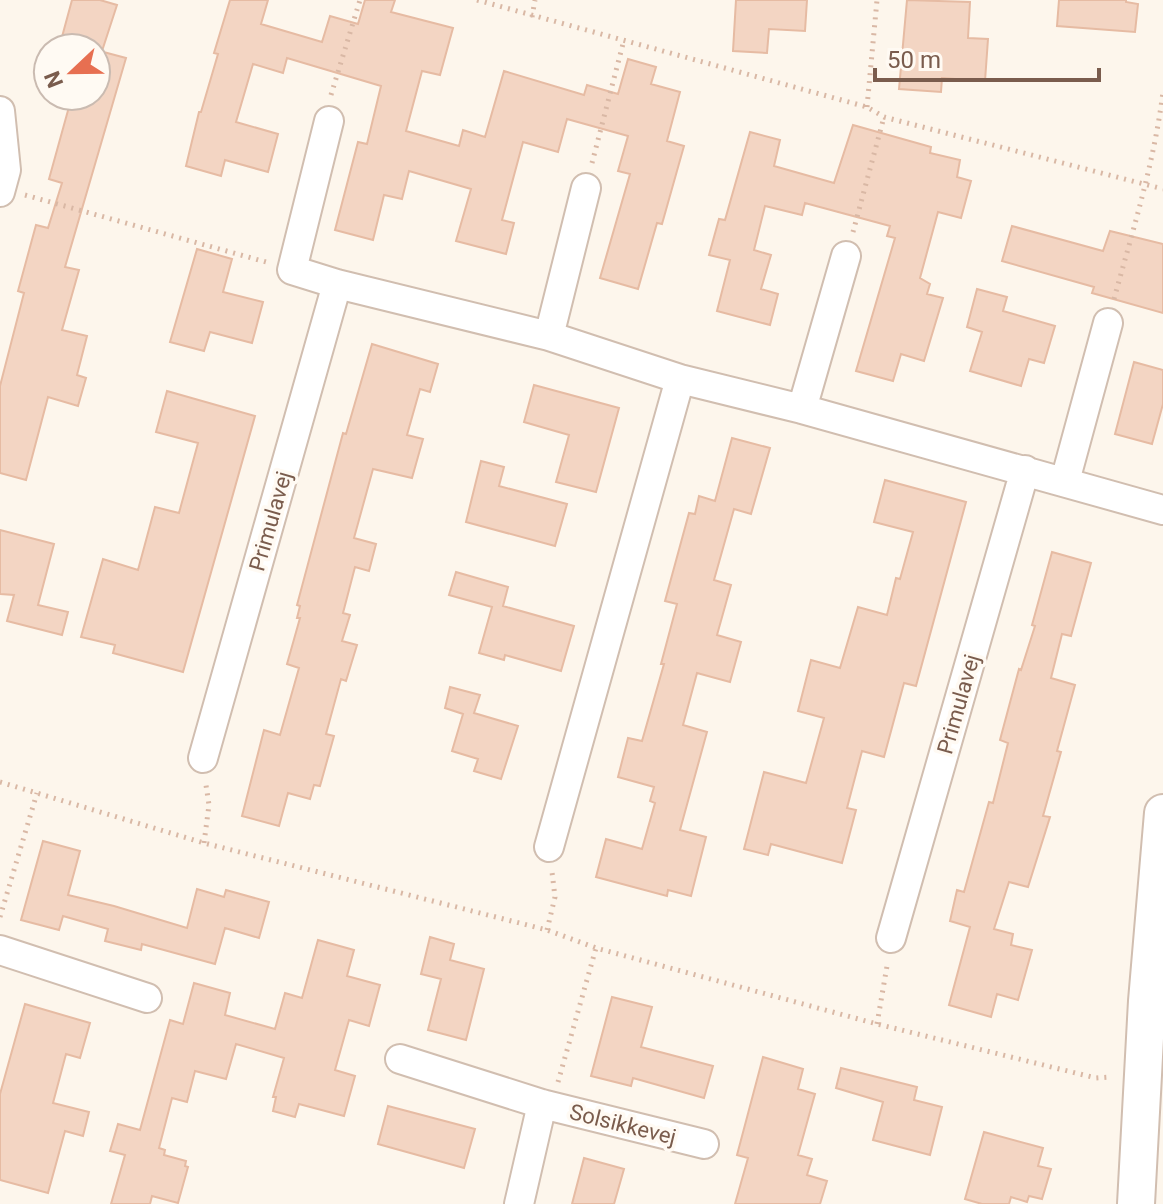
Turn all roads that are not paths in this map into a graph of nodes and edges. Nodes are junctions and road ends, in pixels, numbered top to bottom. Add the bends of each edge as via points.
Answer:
1 (0, 111) edge
2 (329, 121) road end
3 (586, 188) road end
4 (0, 190) edge
5 (846, 256) road end
6 (337, 284) junction
7 (1108, 323) road end
8 (549, 336) junction
9 (680, 379) junction
10 (802, 409) junction
11 (1025, 470) junction
12 (1065, 481) junction
13 (1163, 510) edge
14 (203, 758) road end
15 (1163, 813) edge
16 (549, 847) road end
17 (891, 938) road end
18 (0, 950) edge
19 (147, 998) dead end
20 (400, 1059) dead end
21 (542, 1104) junction
22 (704, 1144) dead end
23 (519, 1204) edge
24 (1136, 1204) edge

1 - 4 street via 6,170
2 - 6 street via 292,270
3 - 8 street
5 - 10 street
6 - 8 street
6 - 14 street, Primulavej
7 - 12 street
8 - 9 street
9 - 10 street
9 - 16 street
10 - 11 street
11 - 12 street
11 - 17 street, Primulavej
12 - 13 street
15 - 24 street
18 - 19 street
20 - 21 street, Solsikkevej
21 - 22 street, Solsikkevej
21 - 23 street, Solsikkevej

